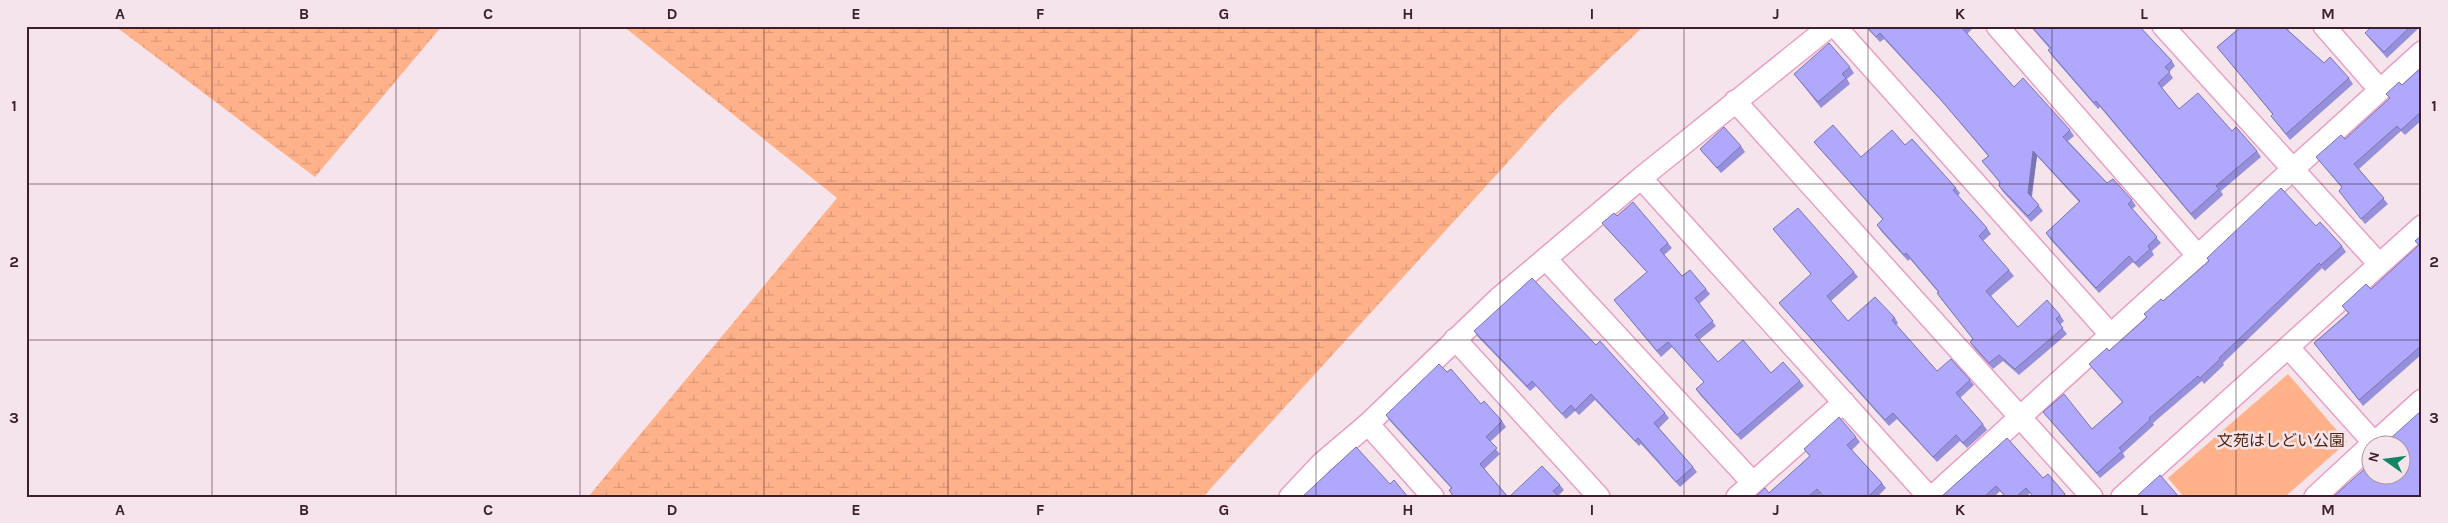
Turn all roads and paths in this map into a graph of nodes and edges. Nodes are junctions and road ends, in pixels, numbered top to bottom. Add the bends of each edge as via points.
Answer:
1 (1830, 26) edge
2 (1835, 26) edge
3 (1998, 26) edge
4 (2163, 26) edge
5 (2324, 26) edge
6 (2422, 52) edge
7 (2380, 90) junction
8 (1735, 101) junction
9 (2292, 170) junction
10 (1641, 178) junction
11 (2422, 226) edge
12 (2198, 256) junction
13 (1546, 259) junction
14 (2379, 264) junction
15 (2111, 335) junction
16 (1455, 339) junction
17 (2288, 347) junction
18 (2422, 400) edge
19 (1844, 402) junction
20 (2020, 417) junction
21 (1368, 424) junction
22 (2364, 436) edge
23 (2382, 436) edge
24 (2360, 456) edge
25 (1745, 490) edge
26 (1290, 497) edge
27 (1433, 497) edge
28 (1599, 497) edge
29 (1931, 497) edge
30 (2092, 497) edge
31 (2122, 497) edge
32 (2315, 497) edge

1 - 8 street
2 - 15 street
3 - 12 street
4 - 9 street
5 - 7 street
6 - 7 street
7 - 9 street
8 - 10 street
8 - 20 street
9 - 12 street
9 - 14 street
10 - 13 street
10 - 19 street
11 - 14 street
12 - 15 street
13 - 16 street
13 - 25 street
14 - 17 street
15 - 20 street
16 - 21 street
16 - 28 street
17 - 22 street
17 - 31 street
18 - 23 street
19 - 25 street
19 - 29 street
20 - 29 street
20 - 30 street
21 - 26 street via 1322,463
21 - 27 street
24 - 32 street

